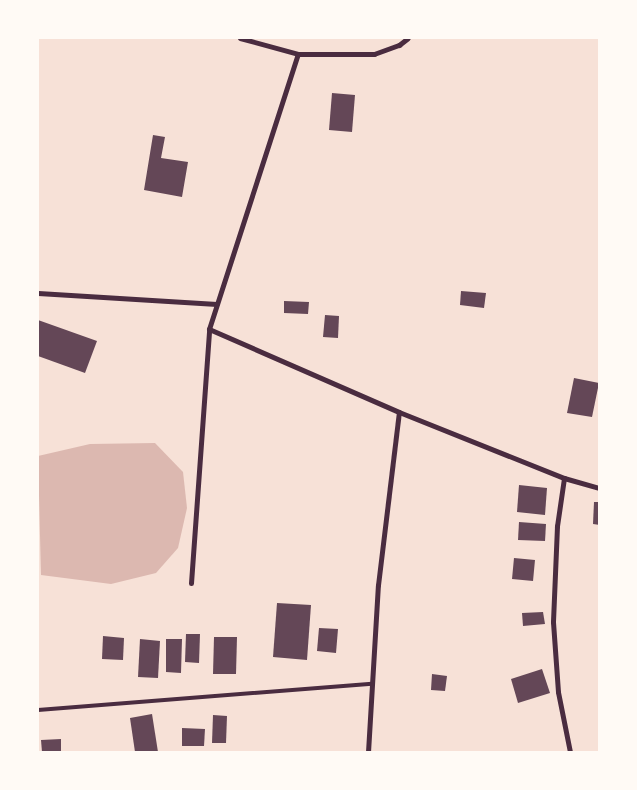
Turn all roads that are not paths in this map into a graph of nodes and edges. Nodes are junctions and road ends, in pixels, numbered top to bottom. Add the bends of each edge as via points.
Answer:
1 (240, 38) edge
2 (408, 38) edge
3 (298, 54) junction
4 (38, 294) edge
5 (217, 304) junction
6 (209, 329) junction
7 (399, 412) junction
8 (564, 478) junction
9 (600, 488) edge
10 (191, 582) dead end
11 (372, 684) junction
12 (38, 710) edge
13 (368, 752) edge
14 (570, 752) edge

1 - 3 street
2 - 3 street via 400,45 374,54
3 - 5 street
4 - 5 street
5 - 6 street
6 - 7 street
6 - 10 street
7 - 8 street
7 - 11 street via 378,585
8 - 9 street
8 - 14 street via 557,526 553,622 558,692
11 - 12 lane
11 - 13 street

